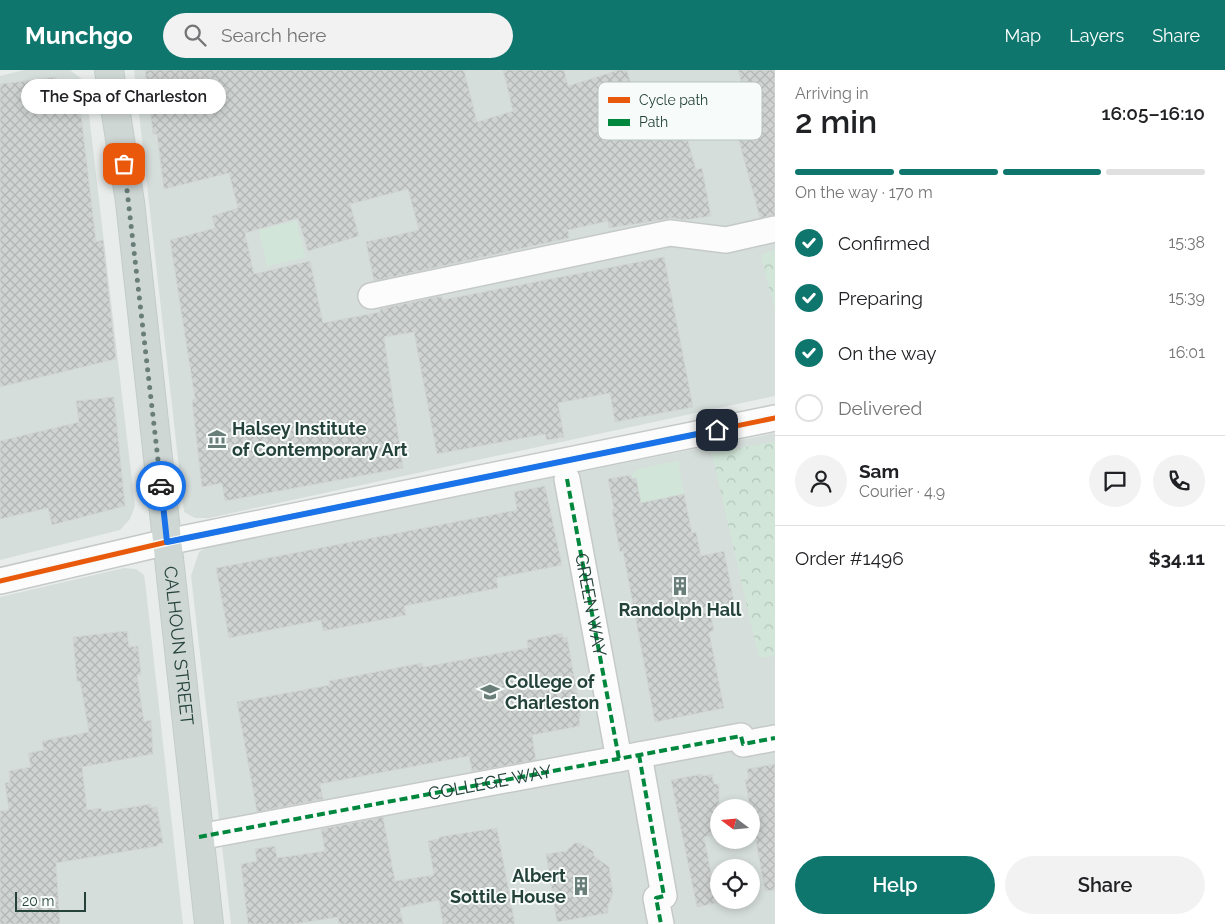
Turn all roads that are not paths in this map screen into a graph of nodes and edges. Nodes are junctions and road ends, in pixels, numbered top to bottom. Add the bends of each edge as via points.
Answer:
1 (109, 70) edge
2 (775, 229) edge
3 (371, 296) dead end
4 (775, 418) edge
5 (567, 479) dead end
6 (167, 542) junction
7 (0, 581) edge
8 (775, 738) edge
9 (629, 757) junction
10 (199, 837) junction
11 (209, 924) edge
12 (661, 924) edge

1 - 6 main road, CALHOUN STREET via 130,202
2 - 3 street via 726,240 670,233
4 - 6 street
5 - 9 street, GREEN WAY
6 - 7 street
6 - 10 main road, CALHOUN STREET
8 - 9 street, COLLEGE WAY via 743,744 741,736
9 - 10 street, COLLEGE WAY
9 - 12 street, GREEN WAY via 664,896 656,898
10 - 11 main road, CALHOUN STREET

